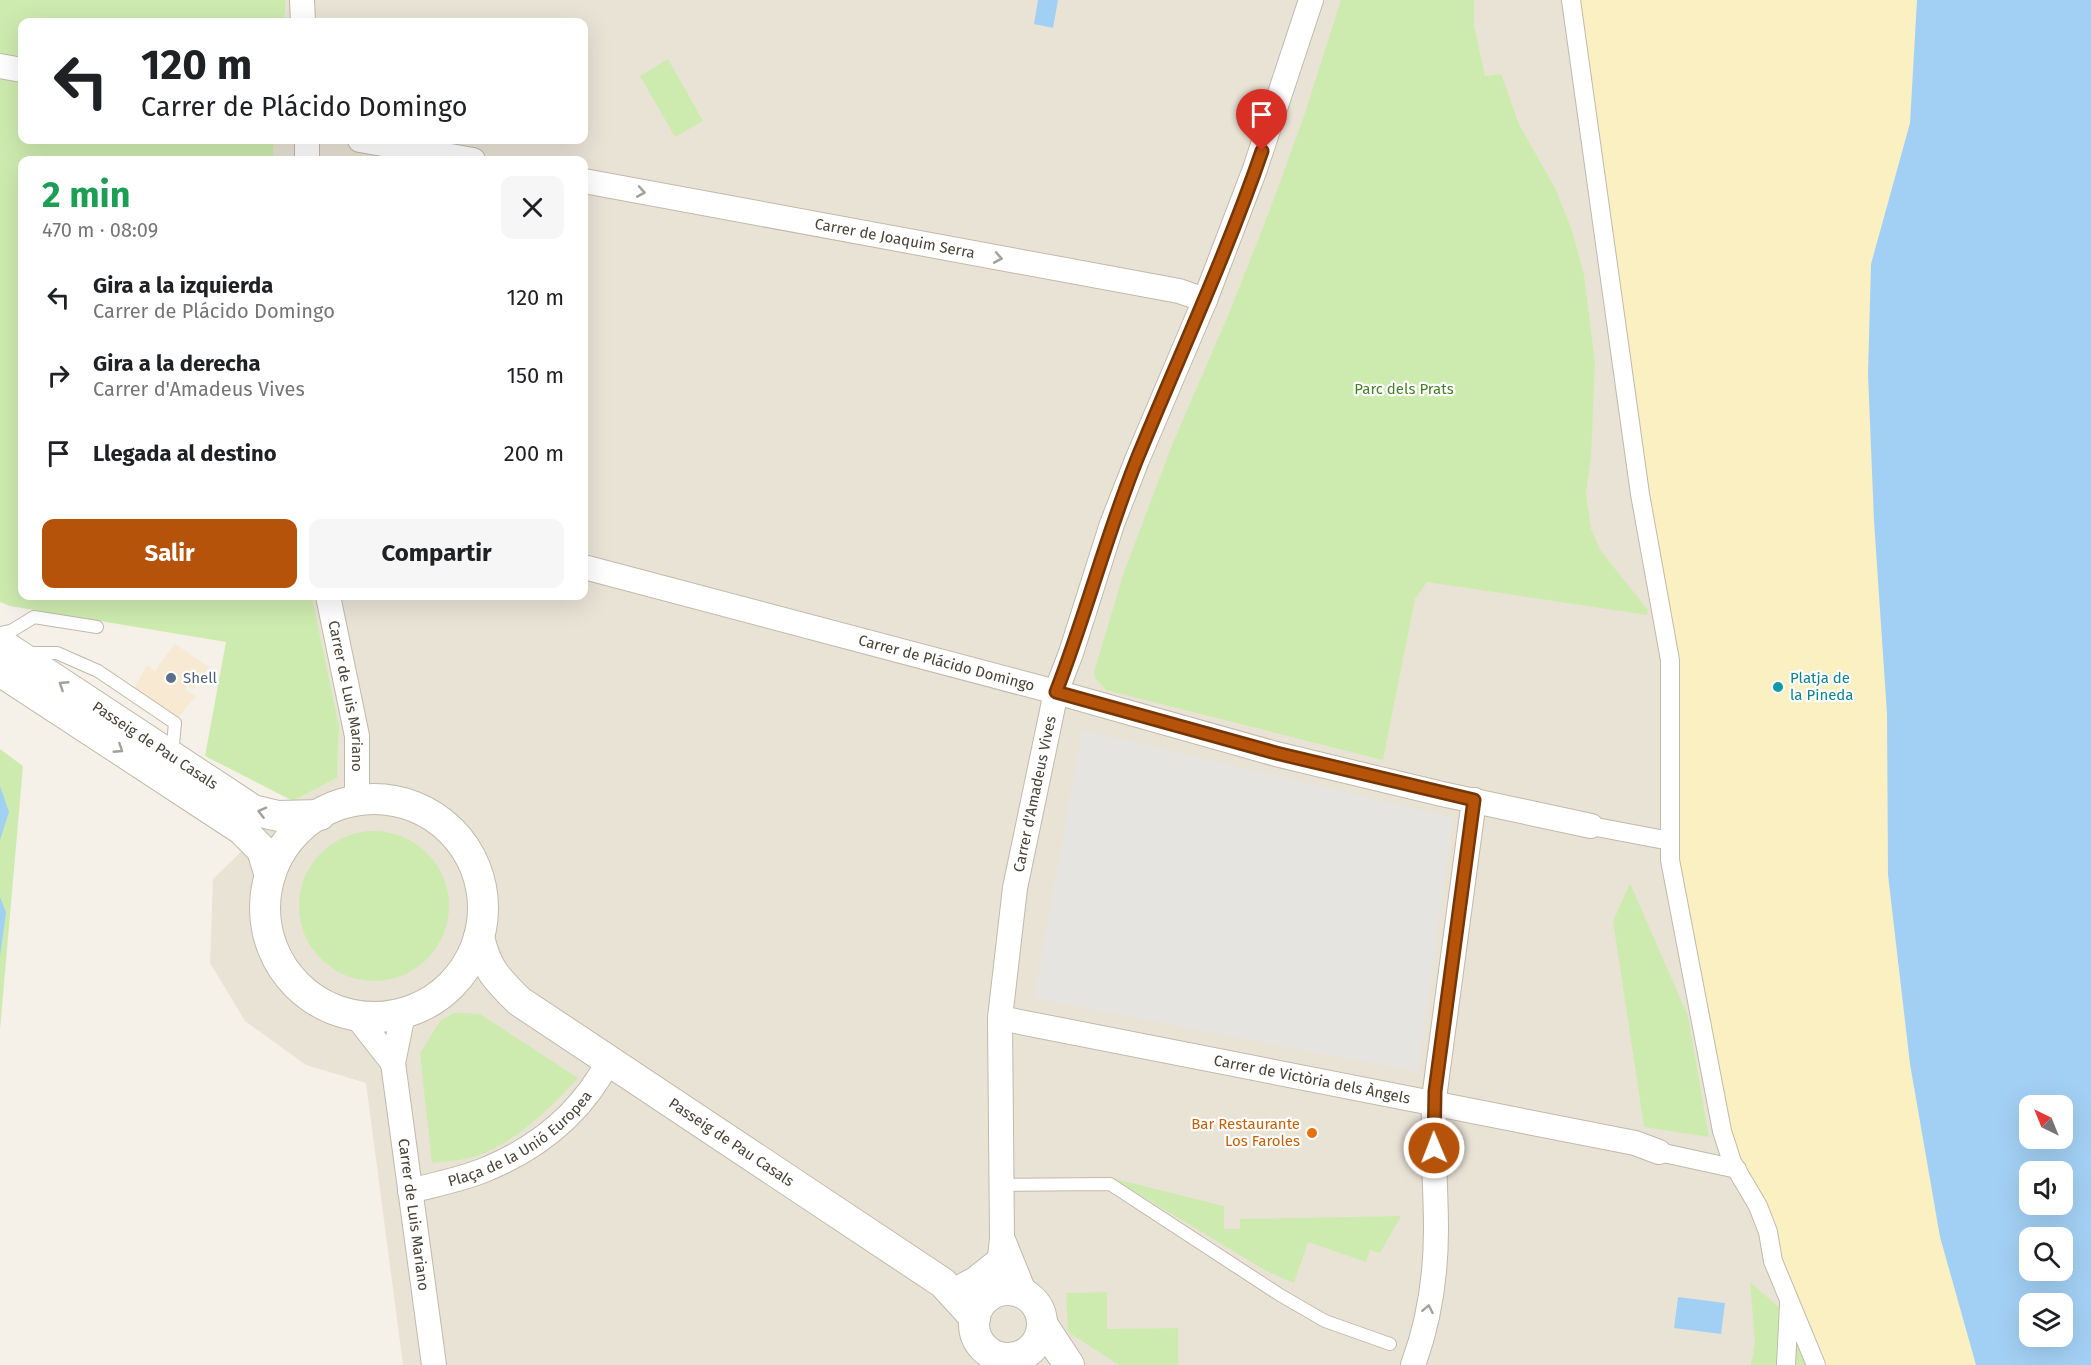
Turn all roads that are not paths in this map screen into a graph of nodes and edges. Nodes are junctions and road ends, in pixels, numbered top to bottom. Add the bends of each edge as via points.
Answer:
1 (302, 0) edge
2 (1311, 0) edge
3 (1571, 0) edge
4 (303, 18) edge
5 (0, 66) edge
6 (18, 69) edge
7 (383, 144) edge
8 (450, 156) edge
9 (588, 182) edge
10 (1205, 300) junction
11 (588, 568) edge
12 (329, 600) edge
13 (97, 627) dead end
14 (4, 650) edge
15 (1056, 692) junction
16 (357, 798) junction
17 (1474, 800) junction
18 (320, 815) junction
19 (1591, 826) joint
20 (1670, 841) junction
21 (270, 876) junction
22 (479, 938) junction
23 (448, 988) junction
24 (519, 1000) junction
25 (403, 1014) junction
26 (357, 1017) junction
27 (1000, 1018) junction
28 (609, 1060) junction
29 (393, 1063) junction
30 (1434, 1102) junction
31 (1659, 1152) joint
32 (1737, 1169) junction
33 (1001, 1185) junction
34 (410, 1191) junction
35 (1000, 1249) junction
36 (951, 1285) junction
37 (1008, 1292) junction
38 (1789, 1296) junction
39 (975, 1318) junction
40 (1042, 1324) junction
41 (1390, 1344) dead end
42 (1019, 1359) edge
43 (434, 1365) edge
44 (1069, 1365) edge
45 (1413, 1365) edge
46 (1786, 1365) edge
47 (1816, 1365) edge

1 - 4 street
2 - 10 street, Carrer d'Amadeus Vives via 1256,168
3 - 20 street via 1640,494 1670,660
5 - 6 street
7 - 8 street
9 -> 10 street, Carrer de Joaquim Serra via 1167,289
10 - 15 street, Carrer d'Amadeus Vives via 1112,524
11 - 15 street, Carrer de Plácido Domingo
12 - 16 street, Carrer de Luis Mariano via 357,736
13 - 14 lane via 34,617 11,631
18 -> 14 street, Passeig de Pau Casals via 279,816 253,810
14 -> 21 street, Passeig de Pau Casals via 241,829 262,850
15 - 17 street, Carrer de Plácido Domingo via 1276,753
15 - 27 street, Carrer d'Amadeus Vives via 1015,888
16 - 18 street via 337,803
16 - 22 street via 395,799 411,804 455,833 472,860 482,891
17 - 19 street, Carrer de Plácido Domingo
17 - 30 street
18 - 21 street via 298,831 281,852
19 - 20 street
20 - 32 street via 1670,860 1722,1131
21 - 26 street via 265,913 272,950 292,982 321,1005
22 - 23 street via 468,963
22 - 24 street, Passeig de Pau Casals via 490,969
23 - 24 street, Passeig de Pau Casals via 486,990
23 - 25 street
24 - 28 street, Passeig de Pau Casals
25 - 26 street
25 - 29 street, Carrer de Luis Mariano
26 - 29 street
27 - 30 street, Carrer de Victòria dels Àngels
27 - 33 street, Carrer d'Amadeus Vives
28 - 34 street, Plaça de la Unió Europea via 579,1107 558,1128 489,1168
28 - 36 street, Passeig de Pau Casals
29 - 34 street, Carrer de Luis Mariano
30 - 31 street, Carrer de Victòria dels Àngels via 1635,1143
45 -> 30 street via 1429,1307 1436,1257
31 - 32 street
32 - 38 street via 1758,1206 1773,1261
33 - 35 street, Carrer d'Amadeus Vives
33 - 41 lane via 1110,1184 1325,1321
34 - 43 street, Carrer de Luis Mariano
35 - 36 street via 975,1279
35 - 37 street, Carrer d'Amadeus Vives
36 - 37 street, Passeig de Pau Casals
36 - 39 street, Passeig de Pau Casals
37 - 39 street via 982,1302
37 - 40 street via 1038,1307
38 - 46 street
38 - 47 street
39 - 42 street via 975,1330 986,1349
40 - 42 street via 1035,1345
40 - 44 street

